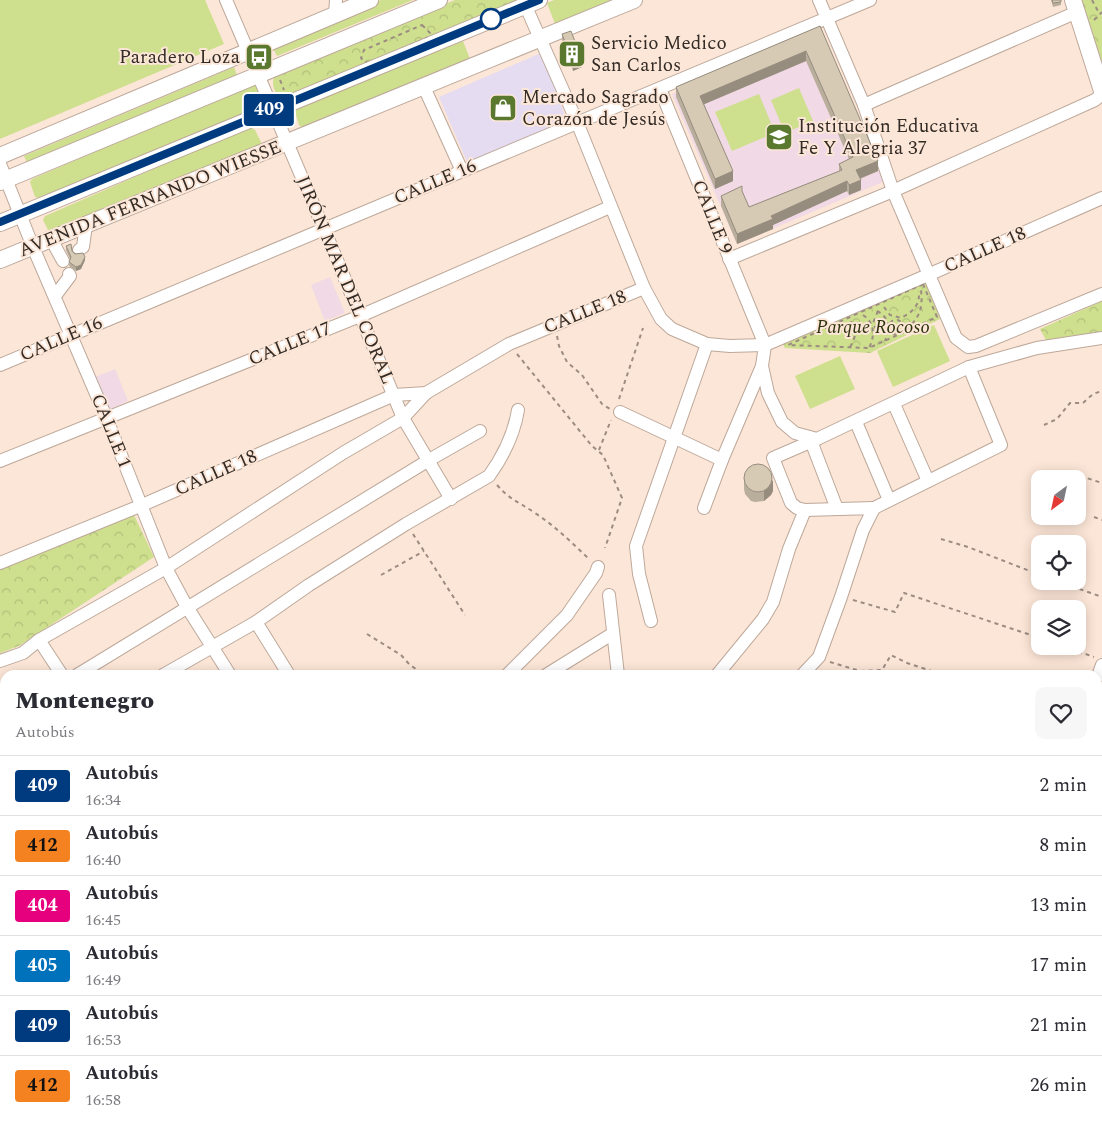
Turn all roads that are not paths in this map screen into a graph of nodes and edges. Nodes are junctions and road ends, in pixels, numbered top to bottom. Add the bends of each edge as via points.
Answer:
1 (226, 0) edge
2 (370, 0) edge
3 (439, 0) edge
4 (634, 0) edge
5 (819, 0) edge
6 (870, 0) edge
7 (529, 2) edge
8 (1056, 6) edge
9 (1075, 6) edge
10 (336, 7) edge
11 (827, 18) junction
12 (1056, 20) junction
13 (541, 39) junction
14 (248, 52) junction
15 (258, 75) junction
16 (424, 87) junction
17 (660, 89) junction
18 (1102, 93) edge
19 (864, 105) junction
20 (272, 109) junction
21 (577, 122) junction
22 (288, 143) junction
23 (0, 156) edge
24 (462, 171) junction
25 (2, 175) edge
26 (894, 191) junction
27 (1102, 198) edge
28 (610, 207) junction
29 (20, 215) junction
30 (0, 222) edge
31 (86, 225) junction
32 (324, 229) junction
33 (51, 239) junction
34 (33, 247) junction
35 (79, 250) dead end
36 (729, 259) junction
37 (0, 260) edge
38 (43, 270) junction
39 (69, 274) dead end
40 (922, 282) junction
41 (644, 288) junction
42 (1102, 294) edge
43 (55, 296) junction
44 (360, 316) junction
45 (72, 335) junction
46 (1102, 338) edge
47 (706, 344) junction
48 (765, 345) junction
49 (0, 365) edge
50 (762, 366) junction
51 (969, 367) junction
52 (426, 393) junction
53 (394, 395) junction
54 (894, 404) junction
55 (518, 410) dead end
56 (616, 411) road end
57 (106, 418) junction
58 (403, 418) junction
59 (856, 422) junction
60 (480, 431) dead end
61 (674, 439) junction
62 (814, 440) junction
63 (429, 460) junction
64 (722, 460) junction
65 (0, 461) edge
66 (928, 481) junction
67 (451, 499) junction
68 (889, 500) junction
69 (140, 506) junction
70 (704, 508) dead end
71 (874, 508) junction
72 (837, 509) junction
73 (805, 510) junction
74 (0, 563) edge
75 (166, 568) junction
76 (598, 568) road end
77 (609, 595) dead end
78 (186, 607) junction
79 (651, 621) dead end
80 (256, 622) junction
81 (612, 634) junction
82 (39, 640) junction
83 (211, 646) junction
84 (0, 661) edge
85 (59, 670) edge
86 (85, 670) edge
87 (170, 670) edge
88 (227, 670) edge
89 (286, 670) edge
90 (512, 670) edge
91 (563, 670) edge
92 (617, 670) edge
93 (721, 670) edge
94 (806, 670) edge

1 - 14 street, JIRÓN MAR DEL CORAL
2 - 10 main road
3 - 15 main road
4 - 13 main road, AVENIDA FERNANDO WIESSE
5 - 11 street
6 - 11 street, CALLE 16
7 - 13 street
7 - 20 main road, AVENIDA FERNANDO WIESSE
8 - 12 street
9 - 12 street
9 - 18 main road
10 - 14 main road
11 - 17 street, CALLE 16
11 - 19 street
12 - 19 street
13 - 16 main road, AVENIDA FERNANDO WIESSE
13 - 21 street
14 - 15 street, JIRÓN MAR DEL CORAL
14 - 23 main road
15 - 20 street, JIRÓN MAR DEL CORAL
15 - 25 main road
16 - 22 main road, AVENIDA FERNANDO WIESSE
16 - 24 street
17 - 21 street, CALLE 16
17 - 36 street, CALLE 9
18 - 26 street via 1095,100
19 - 26 street
20 - 22 street, JIRÓN MAR DEL CORAL
20 - 29 main road, AVENIDA FERNANDO WIESSE
21 - 24 street, CALLE 16
21 - 28 street
22 - 31 main road, AVENIDA FERNANDO WIESSE
22 - 32 street, JIRÓN MAR DEL CORAL
24 - 32 street, CALLE 16
25 - 29 street, CALLE 1
26 - 36 street
26 - 40 street
27 - 40 street, CALLE 18
28 - 41 street
28 - 44 street, CALLE 17
29 - 30 main road, AVENIDA FERNANDO WIESSE
29 - 34 street, CALLE 1
31 - 33 main road, AVENIDA FERNANDO WIESSE
31 - 35 street via 83,248
32 - 44 street, JIRÓN MAR DEL CORAL
32 - 45 street, CALLE 16
33 - 34 main road, AVENIDA FERNANDO WIESSE
33 - 38 street via 63,259
34 - 37 main road, AVENIDA FERNANDO WIESSE
34 - 38 street, CALLE 1
36 - 48 street, CALLE 9
38 - 43 street, CALLE 1
39 - 43 street
40 - 42 street via 956,338 968,347
40 - 48 street, CALLE 18
41 - 47 street, CALLE 18 via 666,325
41 - 52 street, CALLE 18 via 509,344
43 - 45 street, CALLE 1
44 - 53 street, JIRÓN MAR DEL CORAL
44 - 57 street, CALLE 17
45 - 49 street, CALLE 16
45 - 57 street, CALLE 1
46 - 51 street via 1037,348
47 - 48 street, CALLE 18
47 - 61 street
48 - 50 street
50 - 62 street via 768,393 782,422 795,433
50 - 64 street
51 - 54 street
51 - 66 street via 1000,444
52 - 53 street, CALLE 18
52 - 58 street
53 - 58 street, JIRÓN MAR DEL CORAL
53 - 69 street, CALLE 18
54 - 59 street
54 - 66 street
55 - 67 street via 512,440 499,463 489,476
56 - 61 street
57 - 65 street, CALLE 17
57 - 69 street, CALLE 1
58 - 63 street, JIRÓN MAR DEL CORAL
58 - 75 street
59 - 62 street
59 - 68 street
60 - 63 street
61 - 64 street
61 - 79 street via 636,546 639,574
62 - 72 street
62 - 73 street via 774,458 791,503
63 - 67 street, JIRÓN MAR DEL CORAL
63 - 78 street
64 - 70 street
66 - 68 street
67 - 80 street via 406,524
68 - 71 street
69 - 74 street, CALLE 18
69 - 75 street, CALLE 1
71 - 72 street
71 - 94 street via 863,530 818,657
72 - 73 street
73 - 93 street via 773,602
75 - 78 street, CALLE 1
75 - 82 street
76 - 90 street via 567,615
77 - 81 street
78 - 83 street, CALLE 1
78 - 86 street
80 - 83 street
80 - 89 street
81 - 91 street
81 - 92 street
82 - 84 street via 23,653
82 - 85 street
83 - 87 street
83 - 88 street, CALLE 1

